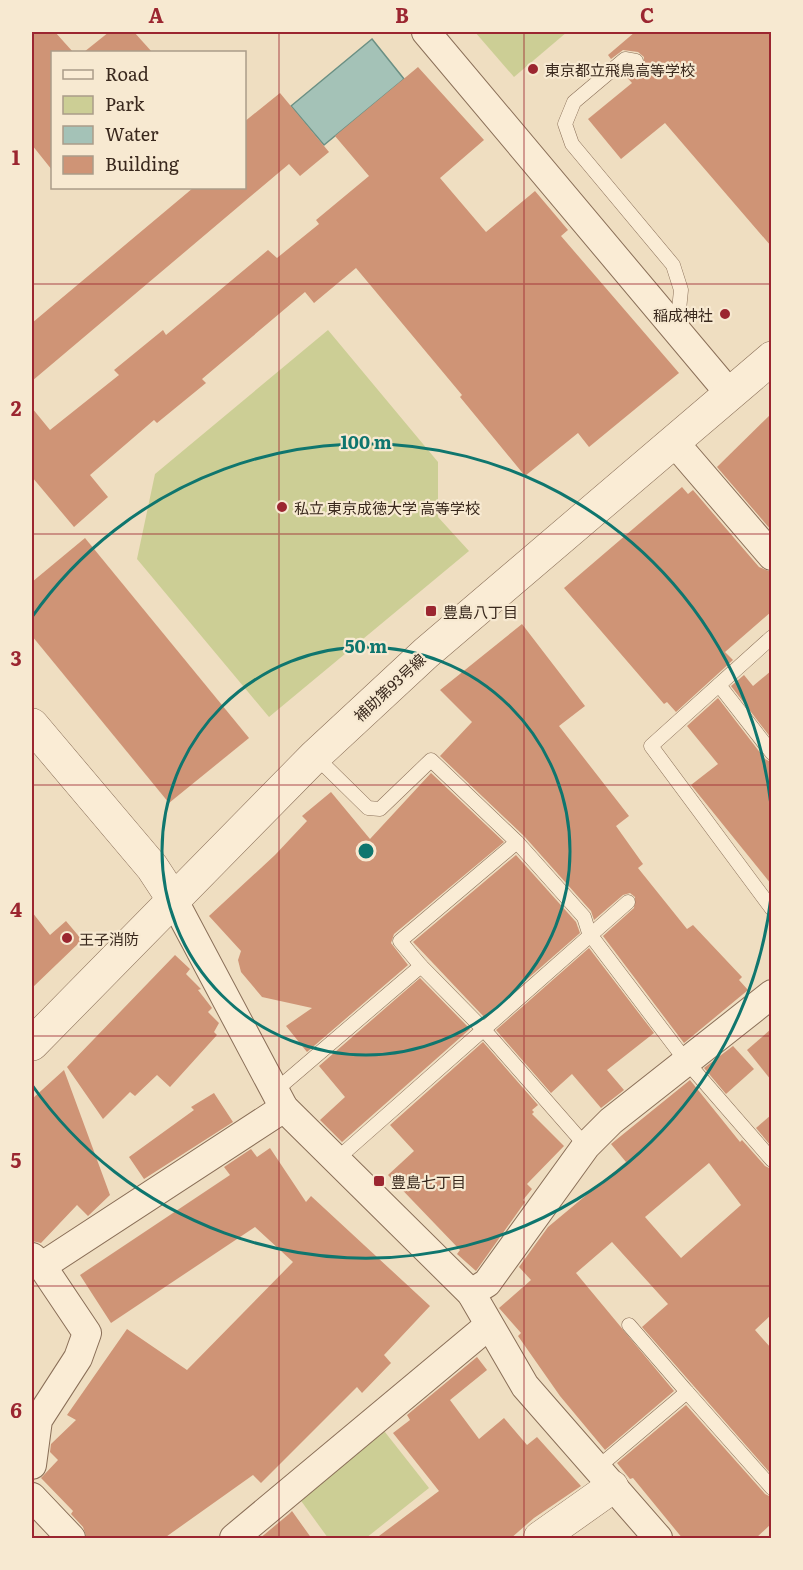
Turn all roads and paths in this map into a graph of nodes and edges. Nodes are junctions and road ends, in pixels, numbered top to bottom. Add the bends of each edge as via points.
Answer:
1 (426, 32) edge
2 (636, 61) dead end
3 (677, 330) junction
4 (771, 358) edge
5 (730, 394) junction
6 (674, 442) junction
7 (771, 556) edge
8 (771, 637) edge
9 (719, 685) junction
10 (32, 725) edge
11 (771, 753) edge
12 (315, 756) junction
13 (517, 842) junction
14 (173, 899) junction
15 (628, 902) dead end
16 (771, 909) edge
17 (589, 933) junction
18 (421, 966) junction
19 (771, 994) edge
20 (485, 1031) junction
21 (38, 1032) edge
22 (686, 1061) junction
23 (280, 1100) junction
24 (586, 1146) junction
25 (337, 1159) junction
26 (771, 1160) edge
27 (37, 1262) edge
28 (471, 1293) junction
29 (629, 1325) dead end
30 (488, 1326) junction
31 (687, 1392) junction
32 (32, 1464) edge
33 (604, 1478) junction
34 (771, 1488) edge
35 (32, 1497) edge
36 (71, 1539) edge
37 (234, 1539) edge
38 (540, 1539) edge
39 (658, 1539) edge

1 - 3 street
2 - 3 lane via 625,59 574,102 565,124 572,144 673,265 681,290
3 - 5 street
4 - 5 street, 補助第93号線
5 - 6 street, 補助第93号線
6 - 7 street
6 - 12 street, 補助第93号線 via 426,653
8 - 9 lane
9 - 11 lane
9 - 16 lane via 651,746
10 - 14 street via 152,867
12 - 13 lane via 368,808 380,809 431,760
12 - 14 street, 補助第93号線
13 - 17 lane via 584,917
13 - 18 lane via 400,941
14 - 21 street, 補助第93号線
14 - 23 street
15 - 17 lane
17 - 20 lane
17 - 22 lane
18 - 20 lane
18 - 23 lane
19 - 22 street
20 - 24 lane
20 - 25 lane
22 - 24 street via 610,1121
22 - 26 lane
23 - 25 street
23 - 27 street
24 - 28 street via 487,1283
25 - 28 street
27 - 32 street via 87,1333 78,1358 38,1420
28 - 30 street
29 - 31 lane
30 - 33 street via 525,1386
30 - 37 street
31 - 33 lane
31 - 34 lane
33 - 38 street
33 - 39 street
35 - 36 street

